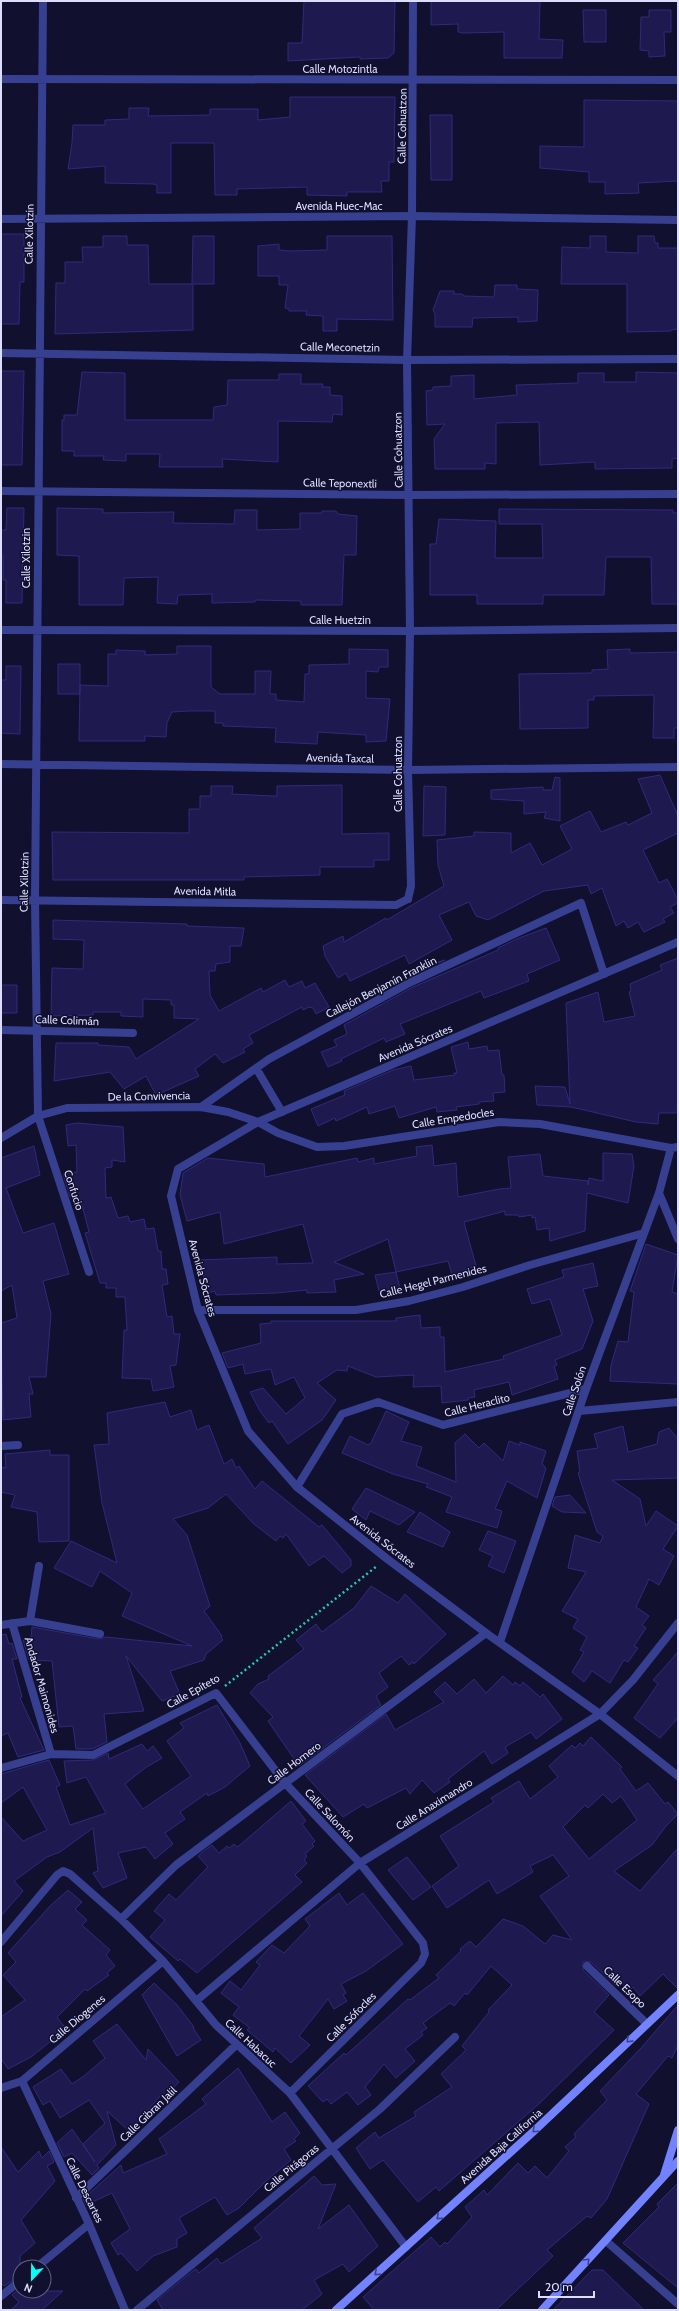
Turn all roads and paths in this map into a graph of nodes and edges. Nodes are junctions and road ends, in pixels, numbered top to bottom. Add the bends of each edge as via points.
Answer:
1 (43, 1) edge
2 (413, 1) edge
3 (1, 79) edge
4 (42, 79) junction
5 (413, 80) junction
6 (678, 80) edge
7 (412, 216) junction
8 (1, 219) edge
9 (40, 219) junction
10 (678, 220) edge
11 (1, 353) edge
12 (39, 353) junction
13 (678, 359) edge
14 (407, 360) junction
15 (37, 490) junction
16 (1, 491) edge
17 (678, 494) edge
18 (410, 495) junction
19 (678, 628) edge
20 (1, 630) edge
21 (37, 630) junction
22 (410, 631) junction
23 (1, 764) edge
24 (38, 764) junction
25 (678, 767) edge
26 (408, 770) junction
27 (408, 899) joint
28 (1, 900) edge
29 (35, 900) junction
30 (678, 942) edge
31 (604, 974) junction
32 (1, 1030) edge
33 (35, 1030) junction
34 (132, 1033) dead end
35 (256, 1068) junction
36 (201, 1107) junction
37 (282, 1112) junction
38 (38, 1116) junction
39 (258, 1122) junction
40 (1, 1138) edge
41 (675, 1148) edge
42 (658, 1193) junction
43 (644, 1233) junction
44 (678, 1239) edge
45 (89, 1272) dead end
46 (198, 1310) junction
47 (586, 1389) junction
48 (678, 1402) edge
49 (579, 1411) junction
50 (18, 1445) dead end
51 (1, 1446) edge
52 (297, 1487) junction
53 (386, 1558) junction
54 (39, 1566) dead end
55 (30, 1621) junction
56 (12, 1623) junction
57 (678, 1623) edge
58 (1, 1625) edge
59 (486, 1633) junction
60 (100, 1634) dead end
61 (500, 1642) junction
62 (216, 1693) junction
63 (600, 1714) junction
64 (51, 1754) junction
65 (1, 1768) edge
66 (678, 1776) edge
67 (285, 1783) junction
68 (360, 1863) junction
69 (122, 1918) junction
70 (1, 1942) edge
71 (425, 1954) joint
72 (163, 1961) junction
73 (587, 1966) dead end
74 (678, 1995) edge
75 (196, 2001) junction
76 (647, 2024) junction
77 (455, 2037) dead end
78 (236, 2045) junction
79 (22, 2081) junction
80 (1, 2088) edge
81 (290, 2093) junction
82 (678, 2130) edge
83 (332, 2150) junction
84 (678, 2161) edge
85 (663, 2178) junction
86 (76, 2198) junction
87 (89, 2224) junction
88 (606, 2242) junction
89 (406, 2247) junction
90 (47, 2259) edge
91 (12, 2287) edge
92 (1, 2296) edge
93 (678, 2304) edge
94 (125, 2310) edge
95 (137, 2310) edge
96 (336, 2310) edge
97 (542, 2310) edge

1 - 4 street, Calle Xilotzin
2 - 5 street, Calle Cohuatzon
3 - 4 street, Calle Motozintla
4 - 5 street, Calle Motozintla
4 - 9 street, Calle Xilotzin
5 - 6 street, Calle Motozintla
5 - 7 street, Calle Cohuatzon
7 - 9 street, Avenida Huec-Mac
7 - 10 street, Avenida Huec-Mac
7 - 14 street, Calle Cohuatzon
8 - 9 street, Avenida Huec-Mac
9 - 12 street, Calle Xilotzin
11 - 12 street, Calle Meconetzin
12 - 14 street, Calle Meconetzin
12 - 15 street, Calle Xilotzin
13 - 14 street, Calle Meconetzin
14 - 18 street, Calle Cohuatzon
15 - 16 street, Calle Teponextli
15 - 18 street, Calle Teponextli
15 - 21 street, Calle Xilotzin
17 - 18 street, Calle Teponextli
18 - 22 street, Calle Cohuatzon
19 - 22 street, Calle Huetzin
20 - 21 street, Calle Huetzin
21 - 22 street, Calle Huetzin
21 - 24 street, Calle Xilotzin
22 - 26 street, Calle Cohuatzon
23 - 24 street, Avenida Taxcal
24 - 26 street, Avenida Taxcal
24 - 29 street, Calle Xilotzin
25 - 26 street, Avenida Taxcal
26 - 27 street, Calle Cohuatzon via 411,886
27 - 29 street, Avenida Mitla via 396,905
28 - 29 street, Avenida Mitla
29 - 33 street, Calle Xilotzin
30 - 31 street, Avenida Sócrates
31 - 35 street, Callejón Benjamín Franklin via 581,903 411,982
31 - 37 street, Avenida Sócrates
32 - 33 street, Calle Colimán
33 - 34 street, Calle Colimán
33 - 38 street, Calle Xilotzin
35 - 36 street, Callejón Benjamín Franklin
35 - 37 street
36 - 38 street, De la Convivencia via 67,1108
36 - 39 street, De la Convivencia via 228,1112
37 - 39 street, Avenida Sócrates
38 - 40 street, De la Convivencia
38 - 45 street, Confucio
39 - 41 street, Calle Empedocles via 278,1133 317,1147 344,1146 499,1122 540,1124
39 - 46 street, Avenida Sócrates via 178,1169 170,1196
41 - 42 street, Calle Solón
42 - 43 street, Calle Solón
42 - 44 street
43 - 46 street, Calle Hegel Parmenides via 409,1301 356,1310
43 - 47 street, Calle Solón
46 - 52 street, Avenida Sócrates via 248,1431
47 - 49 street, Calle Solón
47 - 52 street, Calle Heraclito via 443,1425 378,1402 342,1414
48 - 49 street
49 - 61 street, Calle Solón
50 - 51 street
52 - 53 street, Avenida Sócrates
53 - 59 street, Avenida Sócrates
53 - 62 path, Calle Epíteto
54 - 55 street
55 - 56 street
55 - 60 street
56 - 58 street
56 - 64 street, Andador Maimonides
57 - 63 street, Calle Anaximandro via 634,1680
59 - 61 street, Avenida Sócrates
59 - 67 street, Calle Homero
61 - 63 street, Avenida Sócrates
62 - 64 street, Calle Epíteto via 93,1755
62 - 67 street, Calle Salomón
63 - 66 street, Avenida Sócrates
63 - 68 street, Calle Anaximandro
64 - 65 street, Calle Epíteto
67 - 68 street, Calle Salomón
67 - 69 street, Calle Homero via 176,1865
68 - 71 street, Calle Salomón via 423,1943
68 - 75 street, Calle Anaximandro
69 - 70 street, Calle Habacuc via 70,1874 63,1871
69 - 72 street, Calle Habacuc
71 - 81 street, Calle Sófocles via 421,1963
72 - 75 street, Calle Habacuc
72 - 79 street, Calle Diogenes
73 - 76 street, Calle Esopo
74 - 76 main road, Avenida Baja California
75 - 78 street, Calle Habacuc
76 -> 89 main road, Avenida Baja California
77 - 83 street, Calle Pitágoras via 409,2084
78 - 81 street, Calle Habacuc
78 - 86 street, Calle Gibran Jalil
79 - 80 street, Calle Diogenes
79 - 86 street, Calle Descartes
81 - 83 street, Calle Habacuc
82 - 85 main road
83 - 89 street, Calle Habacuc
83 - 95 street, Calle Pitágoras
84 - 85 main road
85 - 88 main road
86 - 87 street, Calle Descartes
87 - 90 street
87 - 94 street, Calle Descartes
88 - 93 street
97 -> 88 main road
89 -> 96 main road, Avenida Baja California
91 - 92 street

